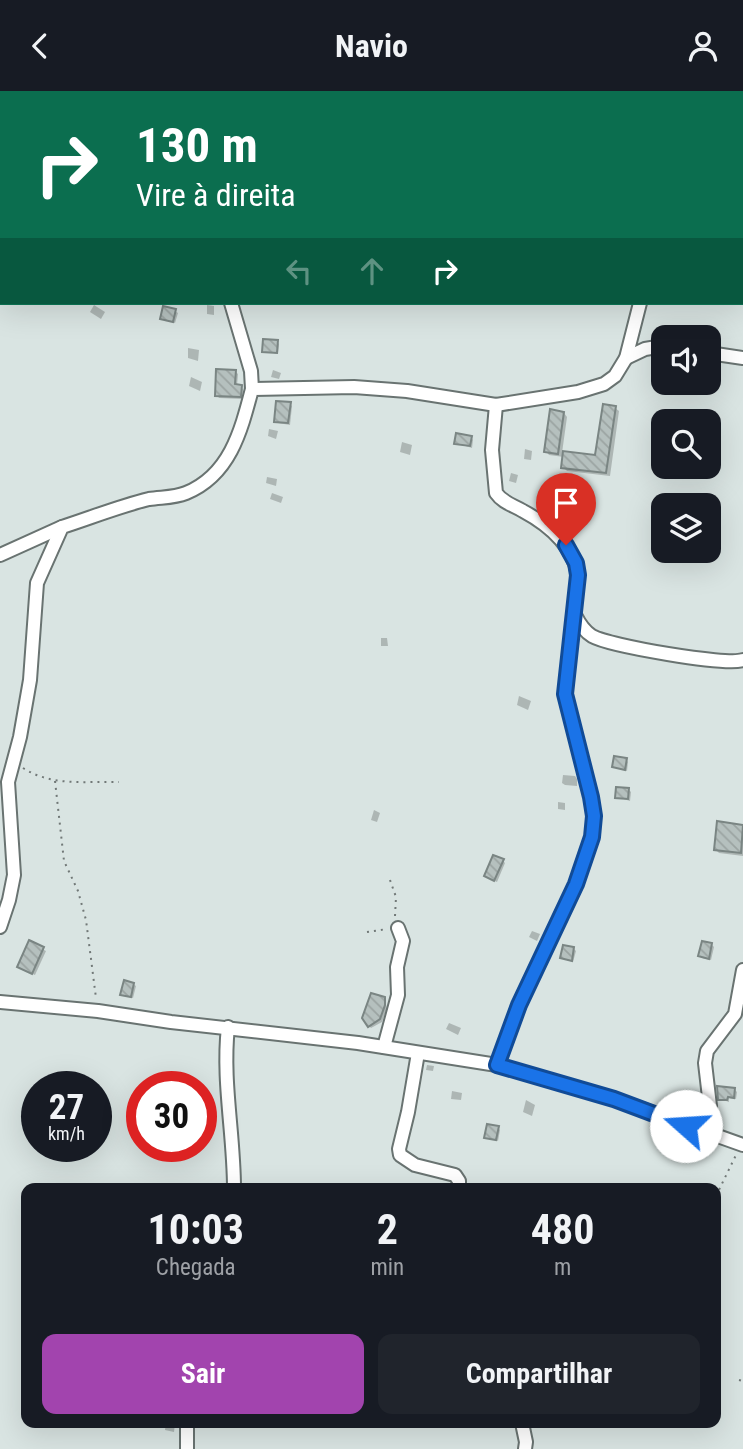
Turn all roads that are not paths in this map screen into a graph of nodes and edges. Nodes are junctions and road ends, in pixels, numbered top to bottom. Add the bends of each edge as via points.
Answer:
1 (232, 305) edge
2 (639, 305) edge
3 (631, 338) junction
4 (651, 348) edge
5 (645, 349) junction
6 (721, 355) edge
7 (626, 358) junction
8 (743, 358) edge
9 (252, 389) junction
10 (496, 405) junction
11 (62, 527) junction
12 (0, 555) edge
13 (575, 615) junction
14 (743, 660) edge
15 (0, 927) edge
16 (398, 927) road end
17 (743, 970) edge
18 (0, 1002) edge
19 (228, 1027) junction
20 (384, 1047) junction
21 (418, 1053) junction
22 (497, 1065) junction
23 (706, 1132) junction
24 (742, 1145) edge
25 (234, 1183) edge
26 (459, 1183) edge
27 (187, 1428) edge
28 (523, 1428) edge
29 (187, 1449) edge
30 (525, 1449) edge

1 - 9 street
2 - 3 street
3 - 5 street
3 - 7 street
4 - 5 street
5 - 7 street
6 - 8 street
7 - 10 street via 604,384
9 - 10 street via 354,387
9 - 11 street via 233,449 212,478 186,493
10 - 13 street via 492,450 496,493 566,545 578,575
11 - 12 street
11 - 15 street via 37,583 30,680 8,782 14,875
13 - 14 street via 585,630 602,639 673,655
13 - 22 street via 565,694 591,797 592,837
16 - 20 street via 403,941 397,967 398,995
17 - 23 street via 735,1014 707,1051 710,1106
18 - 19 street
19 - 20 street
19 - 25 street via 225,1055
20 - 21 street
21 - 22 street
21 - 26 street via 400,1155 415,1165 455,1175
22 - 23 street
23 - 24 street
27 - 29 street
28 - 30 street

